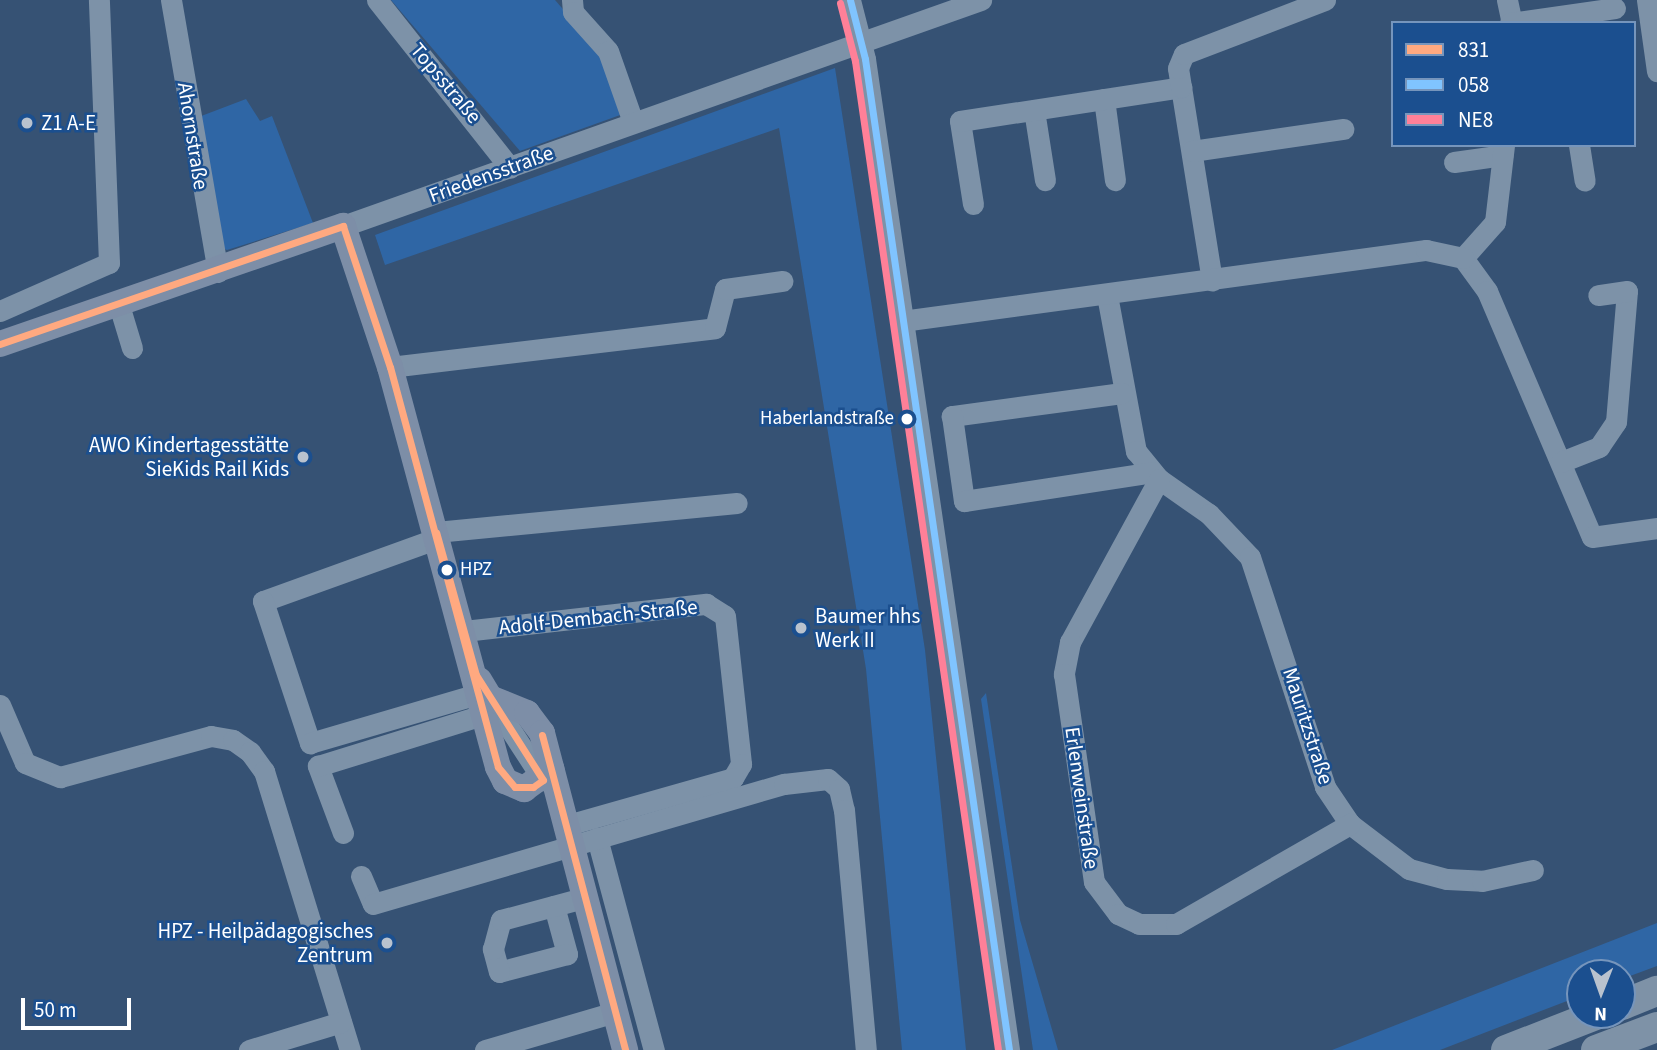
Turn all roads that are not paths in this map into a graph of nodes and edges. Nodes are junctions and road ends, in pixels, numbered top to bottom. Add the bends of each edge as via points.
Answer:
1 (99, 0) edge
2 (171, 0) edge
3 (377, 0) edge
4 (572, 0) edge
5 (850, 0) edge
6 (981, 0) edge
7 (1325, 0) edge
8 (1507, 0) edge
9 (1647, 0) edge
10 (1615, 8) dead end
11 (1511, 21) edge
12 (1525, 21) edge
13 (862, 42) junction
14 (1657, 71) edge
15 (1181, 88) junction
16 (1104, 99) junction
17 (1034, 110) junction
18 (633, 122) junction
19 (1343, 129) dead end
20 (1579, 147) edge
21 (1503, 150) edge
22 (1192, 151) junction
23 (1454, 162) dead end
24 (510, 168) junction
25 (1045, 180) dead end
26 (1115, 180) dead end
27 (1584, 181) dead end
28 (973, 204) dead end
29 (343, 226) junction
30 (1463, 258) junction
31 (218, 272) junction
32 (782, 281) dead end
33 (1212, 281) junction
34 (1107, 295) junction
35 (1598, 295) dead end
36 (119, 305) junction
37 (0, 311) edge
38 (902, 321) junction
39 (0, 344) edge
40 (132, 348) dead end
41 (390, 367) junction
42 (1122, 393) junction
43 (1560, 462) junction
44 (1156, 476) junction
45 (737, 503) dead end
46 (1657, 528) edge
47 (437, 535) junction
48 (464, 631) junction
49 (0, 705) edge
50 (486, 706) junction
51 (543, 779) junction
52 (1350, 824) junction
53 (565, 828) junction
54 (343, 833) dead end
55 (597, 838) junction
56 (1532, 870) dead end
57 (361, 876) dead end
58 (583, 898) junction
59 (554, 906) dead end
60 (1657, 992) edge
61 (1636, 1000) edge
62 (615, 1012) junction
63 (341, 1022) junction
64 (1566, 1027) edge
65 (1657, 1027) edge
66 (248, 1050) edge
67 (350, 1050) edge
68 (485, 1050) edge
69 (625, 1050) edge
70 (654, 1050) edge
71 (866, 1050) edge
72 (1009, 1050) edge
73 (1506, 1050) edge
74 (1596, 1050) edge

1 - 37 street via 108,263
2 - 31 street, Ahornstraße
3 - 24 street, Topsstraße
4 - 18 street via 573,12 608,51
5 - 13 street
6 - 13 street, Friedensstraße
7 - 15 street via 1184,54 1178,68
8 - 11 street
9 - 14 street
10 - 12 street
13 - 18 street, Friedensstraße
13 - 38 street
15 - 16 street
15 - 22 street
16 - 17 street
16 - 26 street
17 - 25 street
17 - 28 street via 960,121
18 - 24 street, Friedensstraße
19 - 22 street
20 - 27 street
21 - 23 street
21 - 30 street via 1496,222
22 - 33 street
24 - 29 street, Friedensstraße
29 - 31 main road, Friedensstraße
29 - 41 main road
30 - 33 street via 1426,250
30 - 43 street via 1487,291
31 - 36 main road, Friedensstraße
32 - 41 street via 724,289 715,328
33 - 34 street
34 - 38 street
34 - 42 street, Mauritzstraße
35 - 43 street via 1627,291 1616,422 1599,447
36 - 39 main road, Friedensstraße
36 - 40 street
38 - 72 street
41 - 47 main road
42 - 44 street, Mauritzstraße via 1136,451
42 - 44 street via 952,416 964,501
43 - 46 street via 1592,537
44 - 52 street, Mauritzstraße via 1209,514 1250,557 1325,787
44 - 52 street, Erlenweinstraße via 1070,642 1065,674 1094,882 1118,914 1139,924 1176,924
45 - 47 street
47 - 48 main road
47 - 50 street via 263,601 310,743
48 - 50 main road
48 - 53 street, Adolf-Dembach-Straße via 706,604 724,616 741,764 733,778
49 - 63 street via 24,763 60,776 211,736 233,740 250,752 264,771
50 - 51 main road via 527,713 542,733
50 - 51 main road via 505,781
50 - 54 street via 318,766
51 - 53 main road
52 - 56 street, Mauritzstraße via 1409,869 1447,879 1482,881
53 - 55 street
53 - 57 street via 515,867 373,904
53 - 58 main road
55 - 70 street
55 - 71 street via 784,785 828,779 839,789 845,810
58 - 59 street
58 - 62 main road
60 - 61 highway
62 - 68 street
62 - 69 main road
63 - 66 street
63 - 67 street
64 - 73 highway
65 - 74 highway

